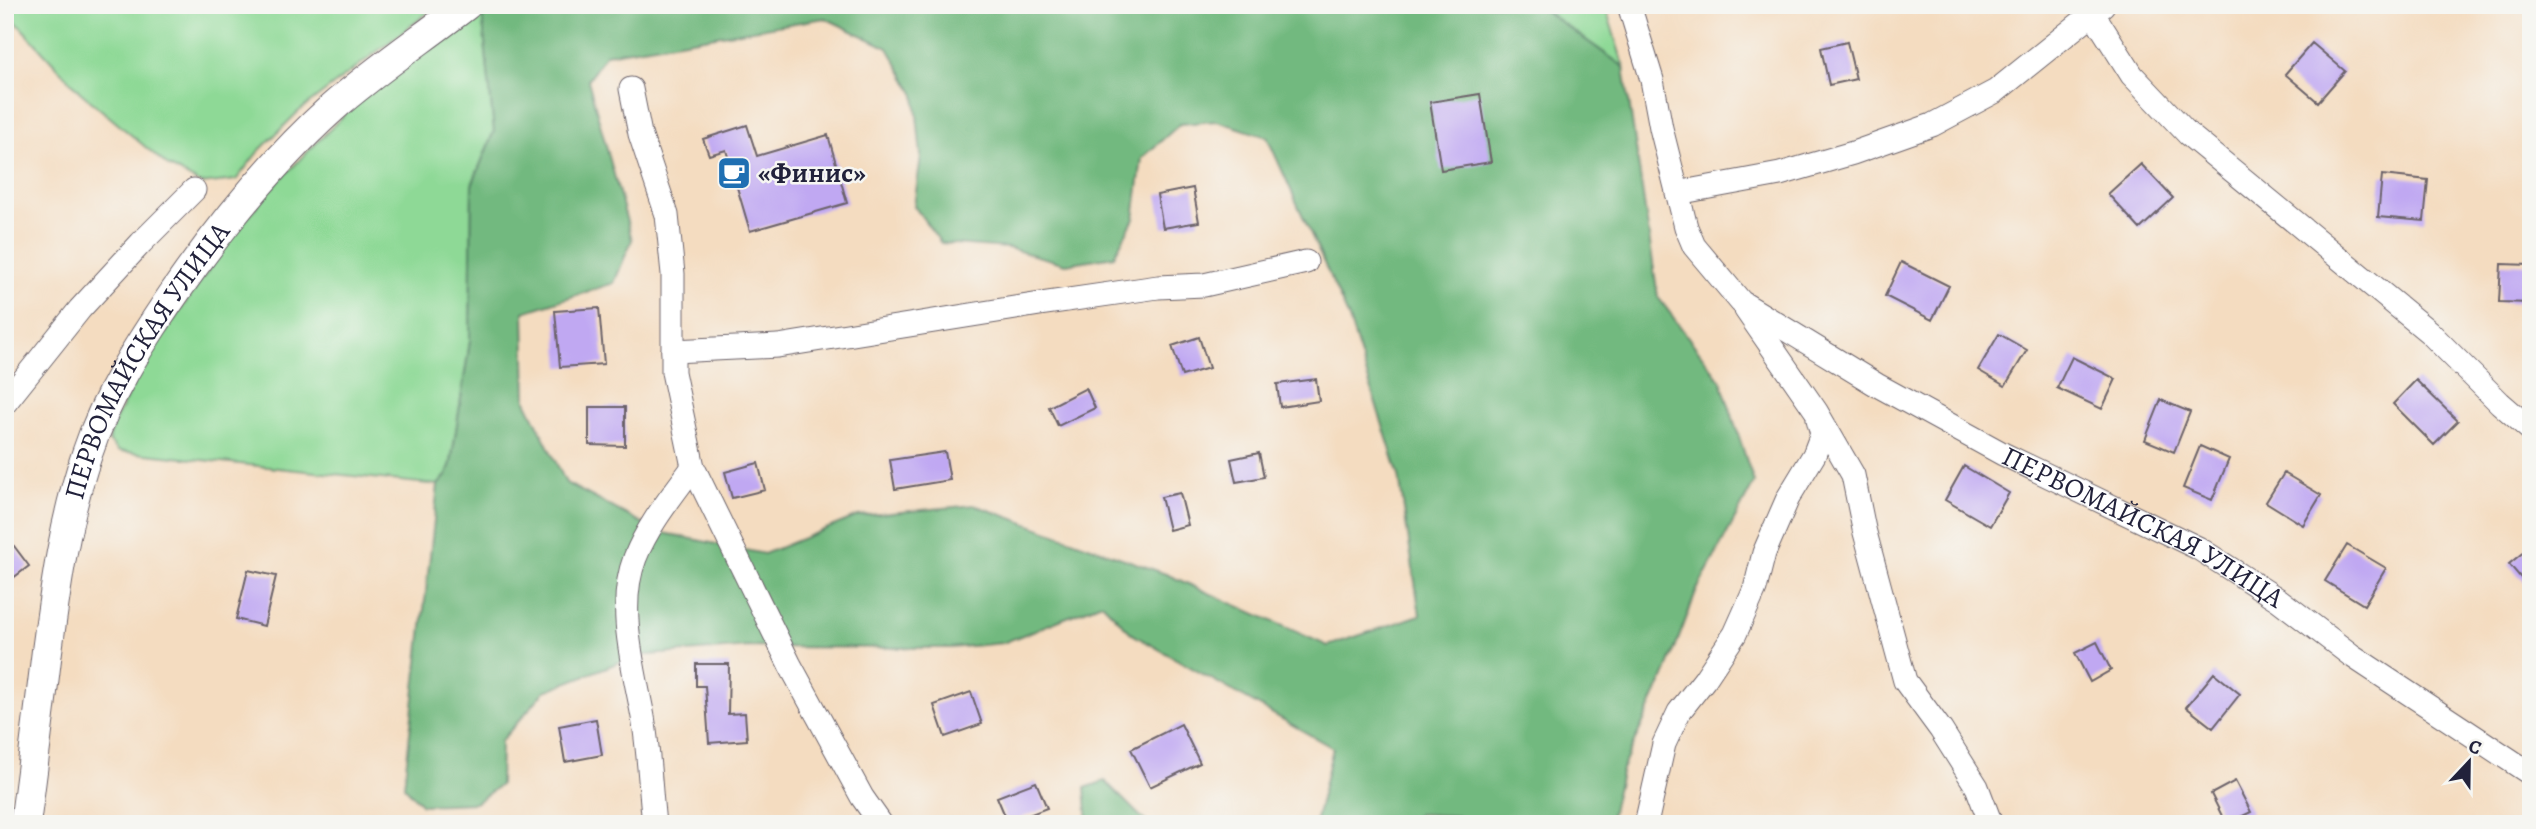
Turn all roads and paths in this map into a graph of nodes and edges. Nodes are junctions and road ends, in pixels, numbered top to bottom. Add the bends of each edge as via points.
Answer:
1 (466, 5) edge
2 (1629, 5) edge
3 (2098, 10) edge
4 (631, 89) dead end
5 (194, 190) dead end
6 (1677, 193) junction
7 (1306, 262) dead end
8 (1741, 302) junction
9 (673, 351) junction
10 (5, 403) edge
11 (1816, 411) junction
12 (2531, 430) edge
13 (693, 467) junction
14 (2531, 774) edge
15 (25, 824) edge
16 (654, 824) edge
17 (880, 824) edge
18 (1646, 824) edge
19 (1991, 824) edge

1 - 15 main road, ПЕРВОМАЙСКАЯ УЛИЦА via 334,106 293,145 195,264 120,380 87,454 71,508 58,571
2 - 6 street, ПЕРВОМАЙСКАЯ УЛИЦА via 1652,80
3 - 6 street via 1996,91 1932,125 1780,174
3 - 12 street via 2132,75 2188,134 2429,332
4 - 9 street via 640,134 667,215
5 - 10 street via 80,309
6 - 8 street, ПЕРВОМАЙСКАЯ УЛИЦА via 1694,246
7 - 9 street via 1205,285 1053,302 778,346
8 - 11 street, ПЕРВОМАЙСКАЯ УЛИЦА
8 - 14 street, ПЕРВОМАЙСКАЯ УЛИЦА via 1877,385 2003,454 2198,548
9 - 13 street via 673,372
11 - 18 street via 1822,433 1814,455 1788,498 1735,634 1679,712 1664,744
11 - 19 street, ПЕРВОМАЙСКАЯ УЛИЦА via 1853,475 1905,681 1977,788
13 - 16 street via 659,513 634,559 627,601 629,649 643,719
13 - 17 street via 790,666

